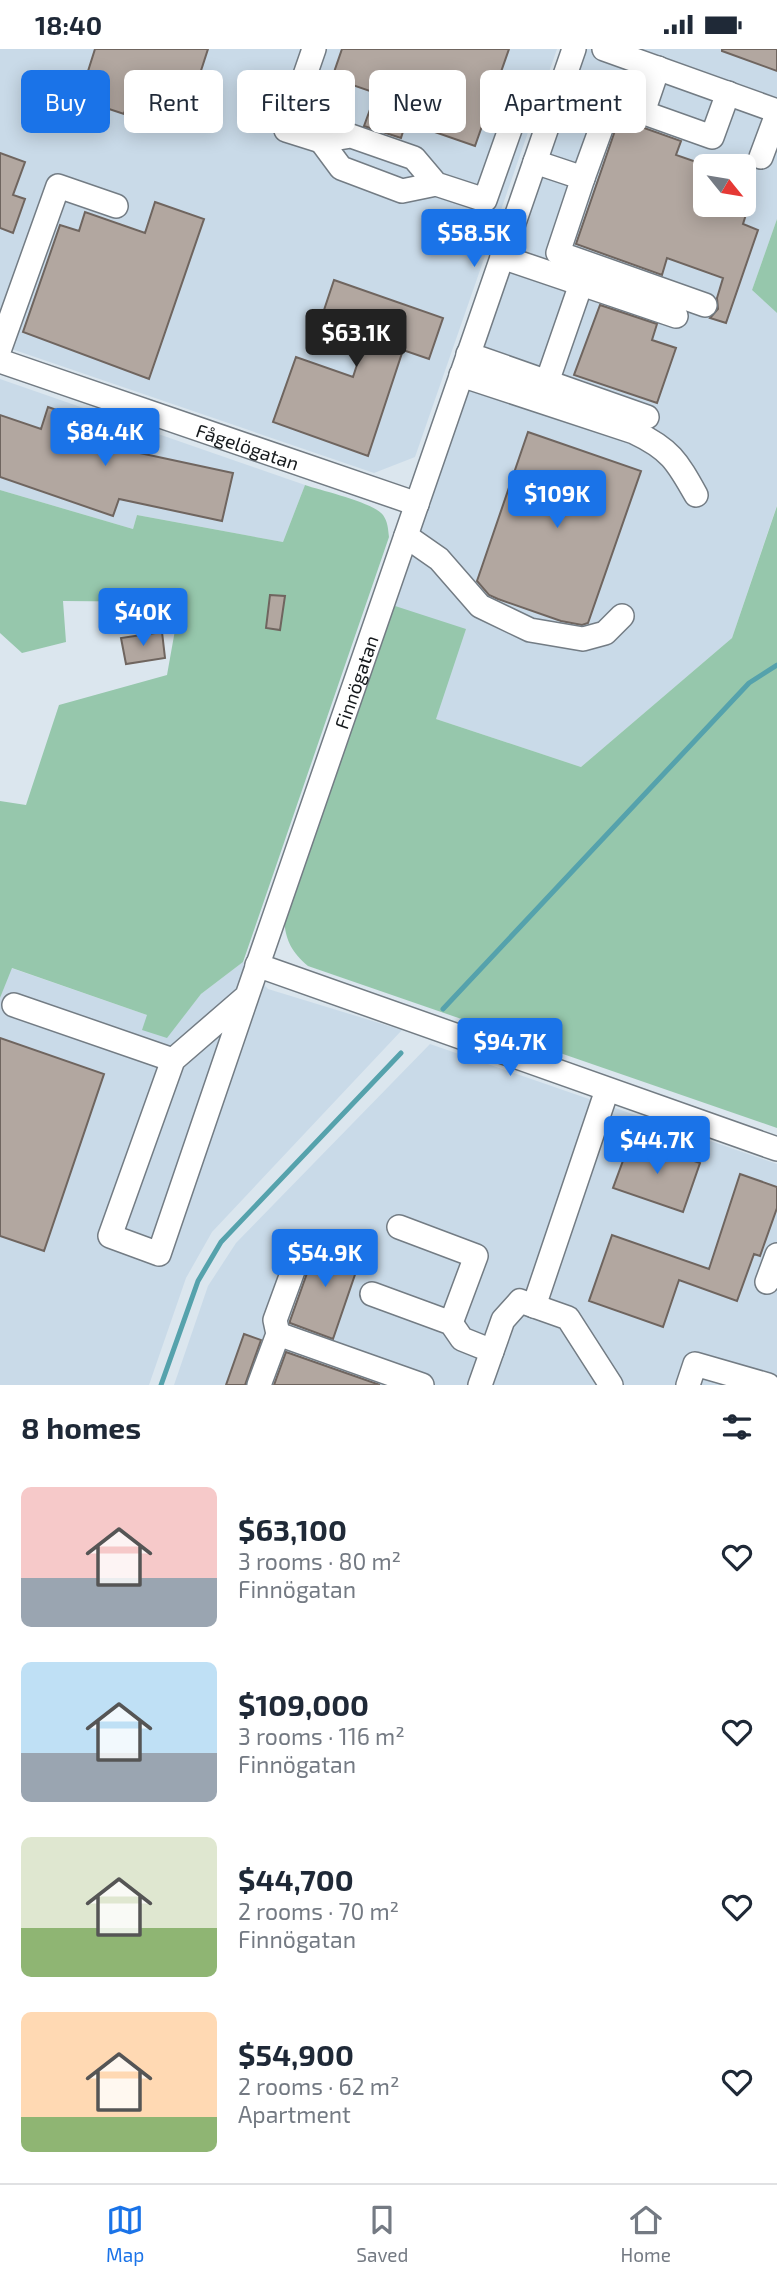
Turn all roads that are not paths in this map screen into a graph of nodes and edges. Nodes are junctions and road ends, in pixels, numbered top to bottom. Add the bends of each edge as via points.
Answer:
1 (314, 49) edge
2 (574, 49) edge
3 (604, 49) edge
4 (659, 68) junction
5 (567, 70) edge
6 (728, 93) junction
7 (646, 104) edge
8 (777, 112) edge
9 (646, 113) edge
10 (509, 133) edge
11 (545, 133) edge
12 (599, 133) edge
13 (321, 141) junction
14 (761, 157) dead end
15 (535, 162) junction
16 (583, 178) junction
17 (436, 184) junction
18 (116, 206) dead end
19 (502, 257) junction
20 (581, 284) junction
21 (705, 305) dead end
22 (676, 316) dead end
23 (0, 348) edge
24 (0, 361) edge
25 (465, 365) junction
26 (547, 382) junction
27 (647, 417) dead end
28 (696, 495) dead end
29 (417, 504) junction
30 (406, 535) junction
31 (622, 616) dead end
32 (257, 965) junction
33 (247, 996) junction
34 (14, 1005) dead end
35 (173, 1060) junction
36 (607, 1090) junction
37 (777, 1149) edge
38 (399, 1227) dead end
39 (777, 1255) edge
40 (298, 1257) dead end
41 (767, 1282) dead end
42 (372, 1294) dead end
43 (534, 1306) junction
44 (451, 1323) junction
45 (278, 1334) junction
46 (492, 1351) junction
47 (259, 1385) edge
48 (422, 1385) edge
49 (480, 1385) edge
50 (611, 1385) edge
51 (688, 1385) edge
52 (768, 1385) edge

1 - 13 street via 286,130
2 - 5 street, Finnögatan
3 - 4 street
4 - 6 street
4 - 7 street
6 - 8 street
6 - 9 street via 712,137
8 - 14 street
10 - 17 street via 485,200
11 - 15 street, Finnögatan
12 - 16 street
13 - 17 street via 351,136 414,158
13 - 17 street via 341,168 402,191
15 - 16 street
15 - 19 street, Finnögatan
16 - 21 street via 558,253
18 - 23 street via 58,186
19 - 20 street
19 - 25 street, Finnögatan
20 - 22 street
20 - 26 street
24 - 29 street, Fågelögatan
25 - 26 street
25 - 28 street via 657,443 678,463
25 - 29 street, Finnögatan
26 - 27 street
29 - 30 street, Finnögatan
30 - 31 street via 439,559 480,605 530,630 583,639 605,633
30 - 32 street, Finnögatan
32 - 33 street, Finnögatan
32 - 36 street
33 - 35 street
33 - 35 street, Finnögatan via 159,1254 110,1236
34 - 35 street
36 - 37 street
36 - 43 street
38 - 44 street via 476,1256
39 - 41 street
40 - 45 street via 275,1320
42 - 44 street
43 - 46 street via 520,1301 503,1320
43 - 50 street via 568,1318
44 - 46 street via 462,1339
45 - 47 street
45 - 48 street
46 - 49 street
51 - 52 street via 695,1364

